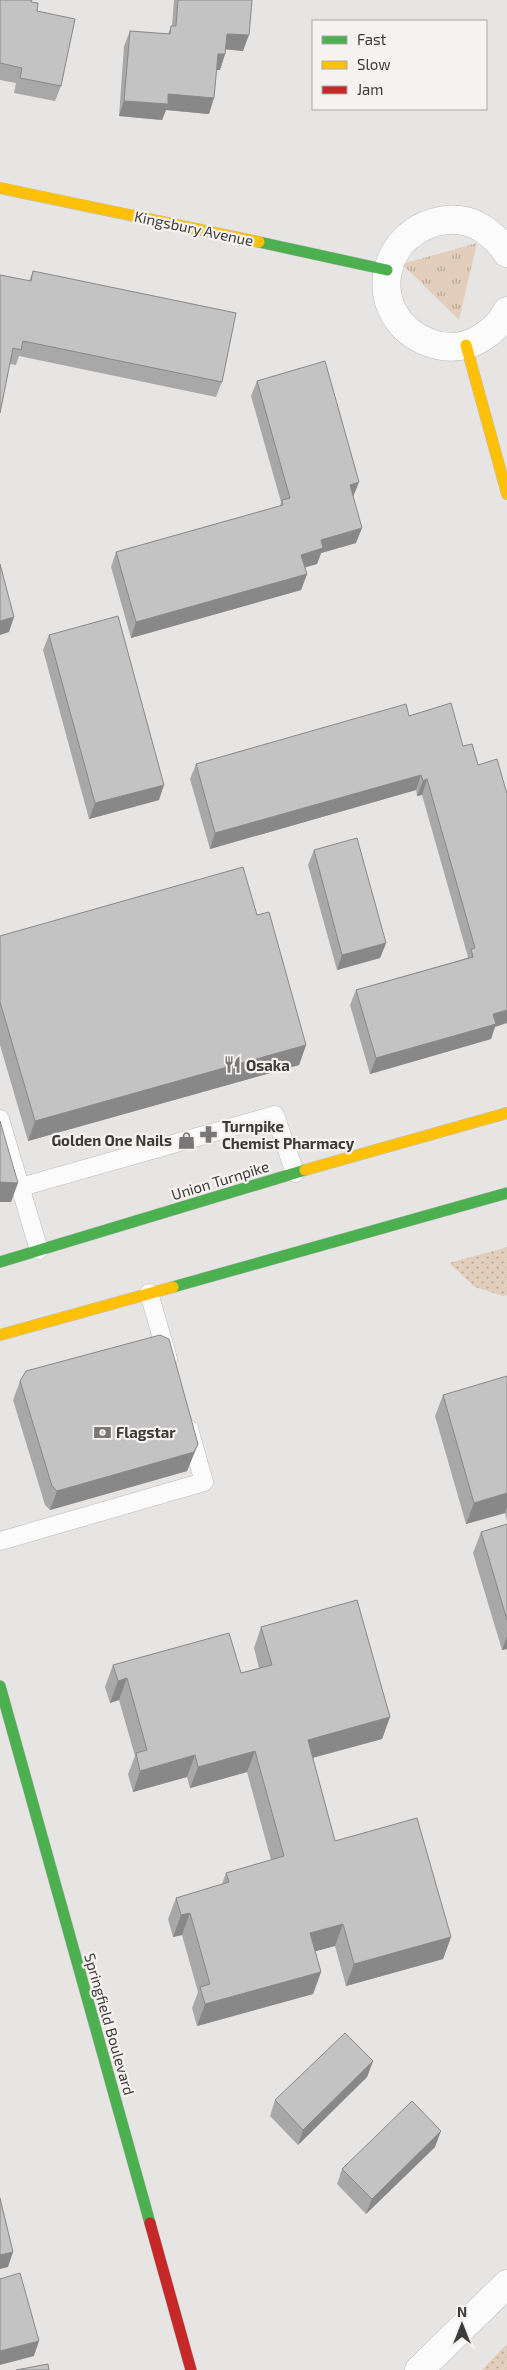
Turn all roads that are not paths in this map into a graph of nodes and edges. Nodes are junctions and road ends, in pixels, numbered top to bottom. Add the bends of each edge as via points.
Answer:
1 (0, 188) edge
2 (504, 241) edge
3 (387, 270) junction
4 (507, 312) edge
5 (466, 345) junction
6 (507, 494) edge
7 (507, 1113) edge
8 (0, 1119) edge
9 (295, 1173) junction
10 (20, 1187) junction
11 (507, 1193) edge
12 (39, 1250) junction
13 (0, 1262) edge
14 (149, 1294) junction
15 (0, 1335) edge
16 (172, 1374) edge
17 (183, 1410) edge
18 (0, 1540) edge
19 (0, 1686) edge
20 (507, 2284) edge
21 (191, 2370) edge
22 (419, 2370) edge

1 - 3 main road, Kingsbury Avenue
2 - 3 street via 476,224 453,219 431,222 411,233 395,249
3 - 5 street via 388,296 397,320 416,338 441,346
4 - 5 street via 487,336
5 - 6 main road
7 - 9 main road, Union Turnpike
8 - 10 lane
9 - 10 lane via 275,1115
9 - 12 main road, Union Turnpike
10 - 12 lane
11 - 14 main road
12 - 13 main road, Union Turnpike
14 - 15 main road
14 - 16 lane
17 - 18 lane via 204,1482
19 - 21 main road, Springfield Boulevard
20 - 22 street

